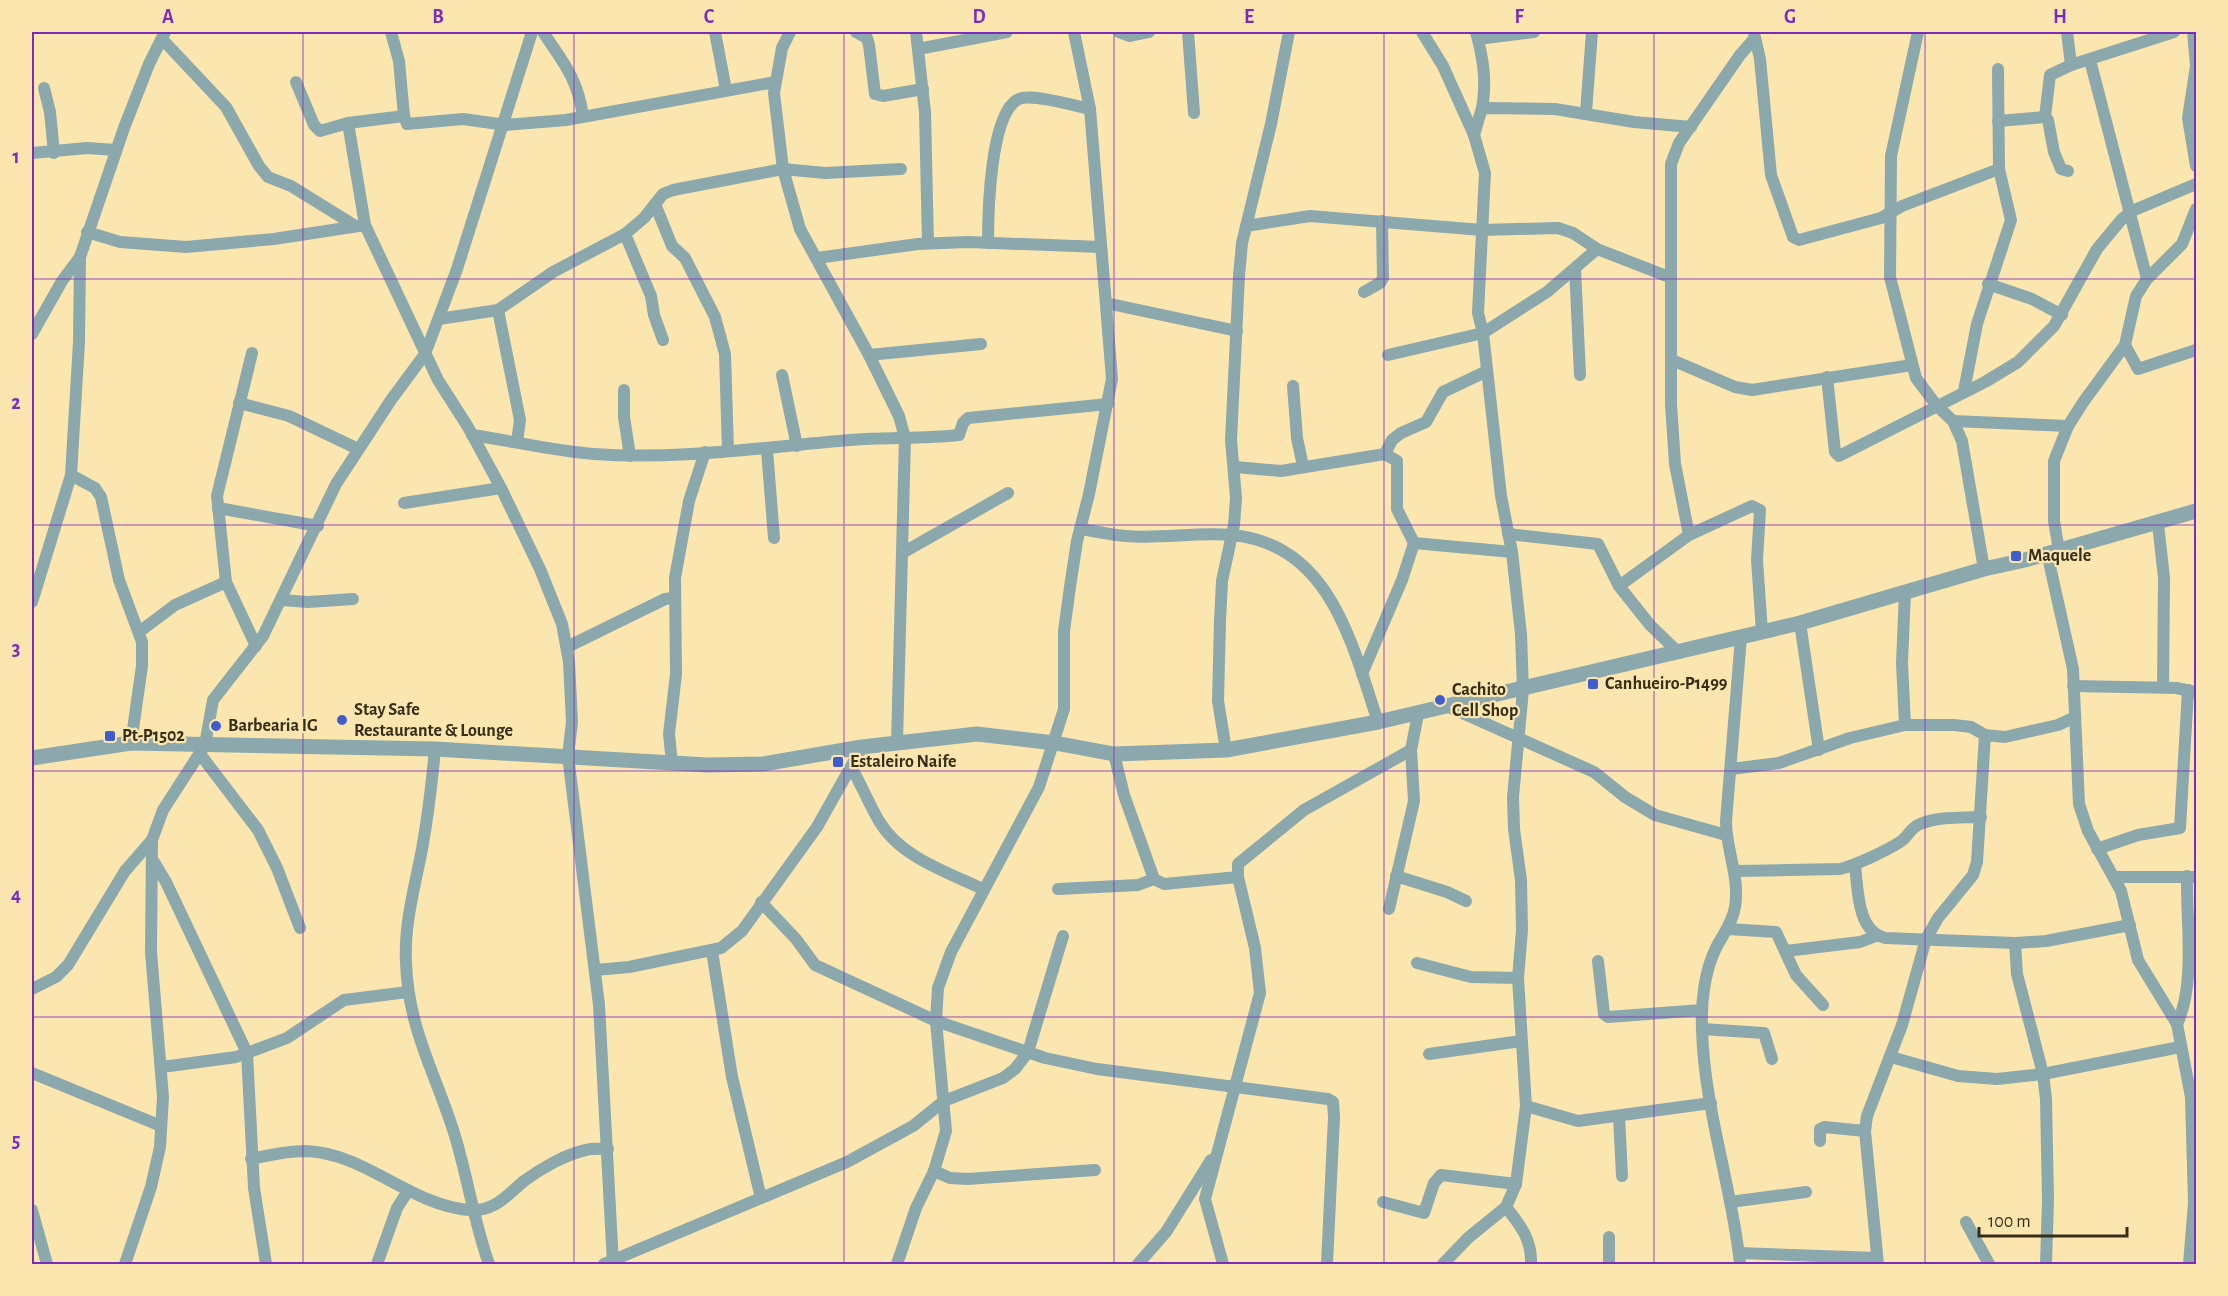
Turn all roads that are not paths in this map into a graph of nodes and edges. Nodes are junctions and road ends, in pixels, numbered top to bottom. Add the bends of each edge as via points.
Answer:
1 (390, 32) edge
2 (532, 32) edge
3 (715, 32) edge
4 (790, 32) edge
5 (856, 32) edge
6 (916, 32) edge
7 (1006, 32) edge
8 (1074, 32) edge
9 (1119, 32) edge
10 (1149, 32) edge
11 (1188, 32) edge
12 (1289, 32) edge
13 (1422, 32) edge
14 (1534, 32) edge
15 (1592, 32) edge
16 (1918, 32) edge
17 (2067, 32) edge
18 (2174, 32) edge
19 (2193, 32) edge
20 (547, 33) edge
21 (164, 34) edge
22 (988, 34) edge
23 (1477, 35) edge
24 (1754, 35) edge
25 (918, 49) junction
26 (2090, 60) junction
27 (2070, 65) junction
28 (1998, 69) dead end
29 (296, 82) dead end
30 (775, 82) junction
31 (44, 88) dead end
32 (923, 89) junction
33 (726, 90) junction
34 (1482, 108) junction
35 (1090, 109) junction
36 (1586, 112) junction
37 (1194, 113) dead end
38 (404, 116) junction
39 (583, 116) junction
40 (2045, 117) junction
41 (1998, 121) junction
42 (348, 123) junction
43 (501, 124) junction
44 (1691, 127) junction
45 (1474, 135) junction
46 (116, 150) junction
47 (32, 153) edge
48 (54, 153) junction
49 (2196, 166) edge
50 (783, 169) junction
51 (901, 169) dead end
52 (1999, 169) junction
53 (2068, 171) dead end
54 (2196, 184) edge
55 (655, 204) junction
56 (2196, 209) edge
57 (2132, 211) junction
58 (1892, 213) junction
59 (1382, 221) junction
60 (359, 225) junction
61 (1246, 226) junction
62 (1482, 230) junction
63 (87, 232) junction
64 (625, 234) junction
65 (928, 243) junction
66 (988, 243) junction
67 (1101, 247) junction
68 (1597, 249) junction
69 (80, 258) junction
70 (817, 258) junction
71 (1575, 268) junction
72 (1669, 277) junction
73 (2147, 279) junction
74 (1988, 284) junction
75 (1364, 292) dead end
76 (1106, 303) junction
77 (498, 310) junction
78 (2062, 315) junction
79 (439, 319) junction
80 (1237, 331) junction
81 (1483, 333) junction
82 (32, 334) edge
83 (663, 340) dead end
84 (981, 344) dead end
85 (2125, 345) junction
86 (2196, 350) edge
87 (252, 353) dead end
88 (425, 354) junction
89 (869, 355) junction
90 (1388, 355) dead end
91 (1672, 360) junction
92 (1912, 365) junction
93 (1487, 371) junction
94 (783, 375) dead end
95 (1580, 375) dead end
96 (1827, 377) junction
97 (1293, 386) dead end
98 (624, 390) dead end
99 (1964, 391) junction
100 (239, 403) junction
101 (1108, 404) junction
102 (1937, 406) junction
103 (1953, 421) junction
104 (2068, 426) junction
105 (472, 435) junction
106 (905, 438) junction
107 (517, 442) junction
108 (797, 446) junction
109 (358, 449) junction
110 (767, 450) junction
111 (728, 451) junction
112 (705, 452) junction
113 (1385, 454) junction
114 (630, 456) junction
115 (1303, 466) junction
116 (1235, 467) junction
117 (71, 475) junction
118 (501, 488) junction
119 (1008, 493) dead end
120 (404, 503) dead end
121 (218, 508) junction
122 (2196, 511) edge
123 (2158, 524) junction
124 (318, 526) junction
125 (1080, 529) junction
126 (1508, 534) junction
127 (1231, 535) junction
128 (1689, 535) junction
129 (774, 538) dead end
130 (1414, 543) junction
131 (904, 552) junction
132 (1512, 552) junction
133 (2053, 552) junction
134 (1984, 568) junction
135 (226, 582) junction
136 (1619, 586) junction
137 (1905, 592) junction
138 (674, 598) junction
139 (353, 599) dead end
140 (282, 600) junction
141 (32, 602) edge
142 (1800, 623) junction
143 (139, 632) junction
144 (1762, 632) junction
145 (1741, 637) junction
146 (256, 646) junction
147 (567, 647) junction
148 (1679, 652) junction
149 (1362, 674) junction
150 (2073, 686) junction
151 (2163, 687) junction
152 (1523, 690) junction
153 (2192, 691) edge
154 (1449, 707) junction
155 (1418, 714) junction
156 (2073, 718) junction
157 (1378, 723) junction
158 (1905, 725) junction
159 (1985, 735) junction
160 (1520, 738) junction
161 (131, 743) junction
162 (897, 743) junction
163 (1055, 743) junction
164 (862, 747) junction
165 (202, 749) junction
166 (435, 749) junction
167 (1226, 750) junction
168 (1410, 750) junction
169 (1819, 750) junction
170 (1114, 754) junction
171 (568, 756) junction
172 (32, 758) edge
173 (672, 762) junction
174 (851, 767) junction
175 (1731, 769) junction
176 (1981, 817) junction
177 (1726, 835) junction
178 (152, 840) junction
179 (2097, 849) junction
180 (154, 862) junction
181 (1855, 866) junction
182 (1735, 871) junction
183 (1396, 876) junction
184 (1238, 877) junction
185 (2115, 877) junction
186 (2192, 877) edge
187 (1154, 879) junction
188 (1058, 889) dead end
189 (983, 890) junction
190 (1466, 901) dead end
191 (761, 902) junction
192 (1389, 909) dead end
193 (2130, 925) junction
194 (300, 928) dead end
195 (1728, 929) junction
196 (1063, 936) dead end
197 (1876, 936) junction
198 (1926, 939) junction
199 (2015, 943) junction
200 (712, 951) junction
201 (1786, 951) junction
202 (1598, 961) dead end
203 (1417, 963) dead end
204 (2192, 965) edge
205 (596, 970) junction
206 (1518, 978) junction
207 (32, 989) edge
208 (408, 992) junction
209 (1823, 1005) dead end
210 (1702, 1010) junction
211 (936, 1022) junction
212 (2177, 1023) junction
213 (1702, 1029) junction
214 (1521, 1041) junction
215 (2180, 1047) junction
216 (1028, 1052) junction
217 (247, 1053) junction
218 (1429, 1054) dead end
219 (1891, 1057) junction
220 (1773, 1059) dead end
221 (162, 1067) junction
222 (32, 1073) edge
223 (2043, 1074) junction
224 (1234, 1088) junction
225 (2194, 1097) edge
226 (944, 1101) junction
227 (1711, 1103) junction
228 (1526, 1106) junction
229 (1619, 1116) junction
230 (161, 1126) junction
231 (1865, 1131) junction
232 (1820, 1141) dead end
233 (609, 1149) junction
234 (1216, 1152) junction
235 (251, 1159) junction
236 (1095, 1170) dead end
237 (934, 1171) junction
238 (1622, 1176) dead end
239 (1516, 1184) junction
240 (408, 1191) junction
241 (1806, 1192) dead end
242 (761, 1198) junction
243 (1383, 1202) dead end
244 (1730, 1202) junction
245 (1506, 1207) junction
246 (32, 1210) edge
247 (472, 1210) junction
248 (1966, 1222) dead end
249 (1610, 1237) dead end
250 (1740, 1259) edge
251 (1878, 1262) edge
252 (610, 1263) edge
253 (47, 1264) edge
254 (125, 1264) edge
255 (266, 1264) edge
256 (377, 1264) edge
257 (489, 1264) edge
258 (897, 1264) edge
259 (1138, 1264) edge
260 (1223, 1264) edge
261 (1327, 1264) edge
262 (1443, 1264) edge
263 (1531, 1264) edge
264 (1609, 1264) edge
265 (1989, 1264) edge
266 (2046, 1264) edge
267 (2189, 1264) edge

1 - 38 street via 399,61
2 - 43 street
3 - 33 street
4 - 30 street via 782,48
5 - 32 street via 869,45 875,94
6 - 25 street
7 - 22 street
8 - 35 street
9 - 10 street via 1130,36
11 - 37 street
12 - 61 street
13 - 45 street via 1443,66
14 - 23 street
15 - 36 street
16 - 58 street via 1891,156
17 - 27 street
18 - 26 street
19 - 49 street via 2196,66 2188,118
20 - 39 street via 579,90
21 - 46 street
21 - 60 street via 226,107 268,177
22 - 25 street
23 - 34 street via 1485,74
24 - 44 street
24 - 58 street via 1760,59 1770,175 1793,237 1799,240 1842,230
25 - 32 street
26 - 27 street
26 - 57 street
27 - 40 street via 2048,78
28 - 41 street
29 - 42 street via 314,125 320,130
30 - 33 street
30 - 50 street via 776,126
31 - 48 street
32 - 65 street
33 - 39 street
34 - 36 street
34 - 45 street
35 - 66 street via 1029,97 1013,104 996,141
35 - 67 street
36 - 44 street via 1634,122
38 - 42 street
38 - 43 street via 407,124 463,119
39 - 43 street
40 - 41 street
40 - 53 street via 2057,161 2061,169
41 - 52 street
42 - 60 street
43 - 79 street
44 - 72 street via 1671,164
45 - 62 street via 1485,173
46 - 48 street via 87,148
46 - 63 street
47 - 48 street
50 - 51 street via 825,173
50 - 55 street via 673,190
50 - 70 street via 800,229
52 - 58 street
52 - 74 street via 2011,220
54 - 57 street
55 - 64 street
55 - 111 street via 672,246 685,258 715,317 726,354
56 - 73 street via 2182,244
57 - 73 street
57 - 78 street via 2097,249
58 - 92 street via 1890,277
59 - 61 street via 1310,216
59 - 62 street
59 - 75 street via 1383,278
60 - 63 street via 274,239 186,247 120,242
60 - 88 street
61 - 80 street
62 - 68 street via 1558,228
62 - 81 street via 1478,313
63 - 69 street
64 - 77 street via 553,272
64 - 83 street via 651,296
65 - 66 street
65 - 70 street
66 - 67 street
67 - 76 street
68 - 71 street
68 - 72 street
69 - 82 street
69 - 117 street
70 - 89 street
71 - 81 street via 1547,292
71 - 95 street
72 - 91 street
73 - 85 street via 2136,296
74 - 78 street via 2032,299
74 - 99 street
76 - 80 street
76 - 101 street via 1112,379
77 - 79 street
77 - 107 street via 520,420
78 - 99 street via 2004,373
79 - 88 street
80 - 116 street via 1231,440
81 - 90 street
81 - 93 street
84 - 89 street
85 - 86 street via 2138,369
85 - 104 street
87 - 100 street
88 - 105 street
88 - 109 street
89 - 106 street via 899,416
91 - 96 street via 1743,389
91 - 128 street via 1676,464
92 - 96 street
92 - 102 street via 1916,378
93 - 113 street via 1443,392 1426,422 1392,440
93 - 126 street
94 - 108 street
96 - 102 street via 1835,452 1839,456
97 - 115 street
98 - 114 street
99 - 102 street
100 - 109 street via 289,416
100 - 121 street via 217,496
101 - 106 street via 968,418 959,435
101 - 125 street
102 - 103 street
103 - 104 street
103 - 134 street via 1962,441
104 - 133 street via 2054,461
105 - 107 street
105 - 118 street
106 - 108 street
106 - 131 street
107 - 114 street
108 - 110 street
109 - 124 street via 336,484
110 - 111 street
110 - 129 street
111 - 112 street
112 - 114 street
112 - 138 street via 683,529
113 - 115 street
113 - 130 street via 1397,461 1397,509
115 - 116 street via 1281,471
116 - 127 street via 1236,507
117 - 141 street
117 - 143 street via 95,488 101,497 119,580
118 - 120 street
118 - 147 street via 544,579
119 - 131 street
121 - 124 street
121 - 135 street
122 - 123 street
123 - 133 street
123 - 151 street via 2164,578
124 - 140 street
125 - 127 street via 1126,536
125 - 163 street via 1064,631 1064,710
126 - 132 street
126 - 136 street via 1598,544
127 - 149 street via 1264,541 1285,551 1323,585
127 - 167 street via 1222,581 1218,701
128 - 136 street
128 - 144 street via 1752,506 1760,510 1757,560
130 - 132 street
130 - 149 street
131 - 162 street
132 - 152 street
133 - 134 street
133 - 150 street
134 - 137 street
135 - 143 street via 175,604
135 - 146 street
136 - 148 street
137 - 142 street
137 - 158 street
138 - 147 street via 664,599
138 - 173 street via 676,674 669,734
139 - 140 street
140 - 146 street
142 - 144 street
142 - 169 street
143 - 161 street via 142,666
144 - 145 street
145 - 148 street
145 - 175 street
146 - 165 street via 213,700
147 - 171 street via 572,722
148 - 152 street
149 - 157 street
150 - 151 street
150 - 156 street
151 - 153 street
152 - 154 street
152 - 160 street
153 - 179 street via 2180,828 2138,835
154 - 155 street
154 - 160 street
155 - 157 street
155 - 168 street
156 - 159 street via 2030,733
156 - 179 street via 2079,804
157 - 167 street
158 - 159 street via 1971,727
158 - 169 street
159 - 176 street
160 - 177 street via 1594,772 1656,815
160 - 206 street via 1513,797 1521,880
161 - 165 street
161 - 172 street
162 - 163 street via 977,734
162 - 164 street
163 - 170 street
163 - 189 street via 1039,787
164 - 173 street via 762,764
164 - 174 street
165 - 166 street
165 - 178 street via 163,810
165 - 194 street via 258,830 278,868
166 - 171 street
166 - 208 street via 408,924
167 - 170 street
168 - 183 street via 1414,801
168 - 184 street via 1304,810 1238,864
169 - 175 street via 1779,763
170 - 187 street
171 - 173 street
171 - 205 street
174 - 189 street via 880,822 896,841 924,861
174 - 191 street via 817,827
175 - 177 street
176 - 181 street via 1921,824 1903,840
176 - 198 street via 1973,875
177 - 182 street
178 - 180 street
178 - 207 street via 125,871 68,965 56,977
179 - 185 street
180 - 217 street
180 - 221 street via 151,952
181 - 182 street
181 - 197 street via 1866,926
182 - 195 street via 1735,907
183 - 190 street
183 - 192 street
184 - 187 street via 1164,885
184 - 224 street via 1255,948 1260,993
185 - 186 street
185 - 193 street
186 - 204 street
187 - 188 street via 1138,885
189 - 211 street via 951,952 938,988
191 - 200 street via 742,931
191 - 211 street via 815,965
193 - 199 street
193 - 212 street via 2138,960
195 - 201 street via 1776,932
195 - 210 street via 1715,949
196 - 216 street
197 - 198 street
197 - 201 street via 1860,942
198 - 199 street
198 - 219 street
199 - 223 street via 2021,997
200 - 205 street
200 - 242 street via 732,1077
201 - 209 street via 1796,975
202 - 210 street via 1604,1014 1608,1017
203 - 206 street via 1471,977
204 - 212 street via 2185,1007
205 - 233 street
206 - 214 street
208 - 217 street via 344,1000 287,1038
208 - 247 street via 420,1046 459,1148
210 - 213 street
211 - 216 street
211 - 226 street
212 - 215 street
213 - 220 street via 1764,1034
213 - 227 street
214 - 218 street
214 - 228 street
215 - 223 street
215 - 225 street
216 - 224 street via 1097,1069
216 - 226 street via 1015,1070 1003,1078
217 - 221 street
217 - 235 street
219 - 223 street via 1958,1076 1997,1079
219 - 231 street via 1867,1116
221 - 230 street
222 - 230 street
223 - 266 street via 2048,1200
224 - 234 street
224 - 261 street via 1320,1097 1333,1102
225 - 267 street
226 - 237 street via 946,1131
226 - 242 street via 913,1126 847,1162
227 - 229 street
227 - 244 street
228 - 229 street via 1578,1121
228 - 239 street
229 - 238 street
230 - 254 street via 151,1187
231 - 232 street via 1824,1127 1820,1129
231 - 251 street
233 - 247 street via 586,1150 523,1182 496,1204
233 - 252 street
234 - 259 street via 1166,1232
234 - 260 street via 1205,1199
235 - 240 street via 306,1151 335,1156
235 - 255 street
236 - 237 street via 967,1179 950,1178
237 - 258 street via 916,1208
239 - 243 street via 1441,1175 1424,1213
239 - 245 street
240 - 247 street
240 - 256 street via 397,1208
241 - 244 street
242 - 252 street
244 - 250 street
245 - 262 street
245 - 263 street via 1530,1242
246 - 253 street
247 - 257 street
248 - 265 street
249 - 264 street
250 - 251 street

